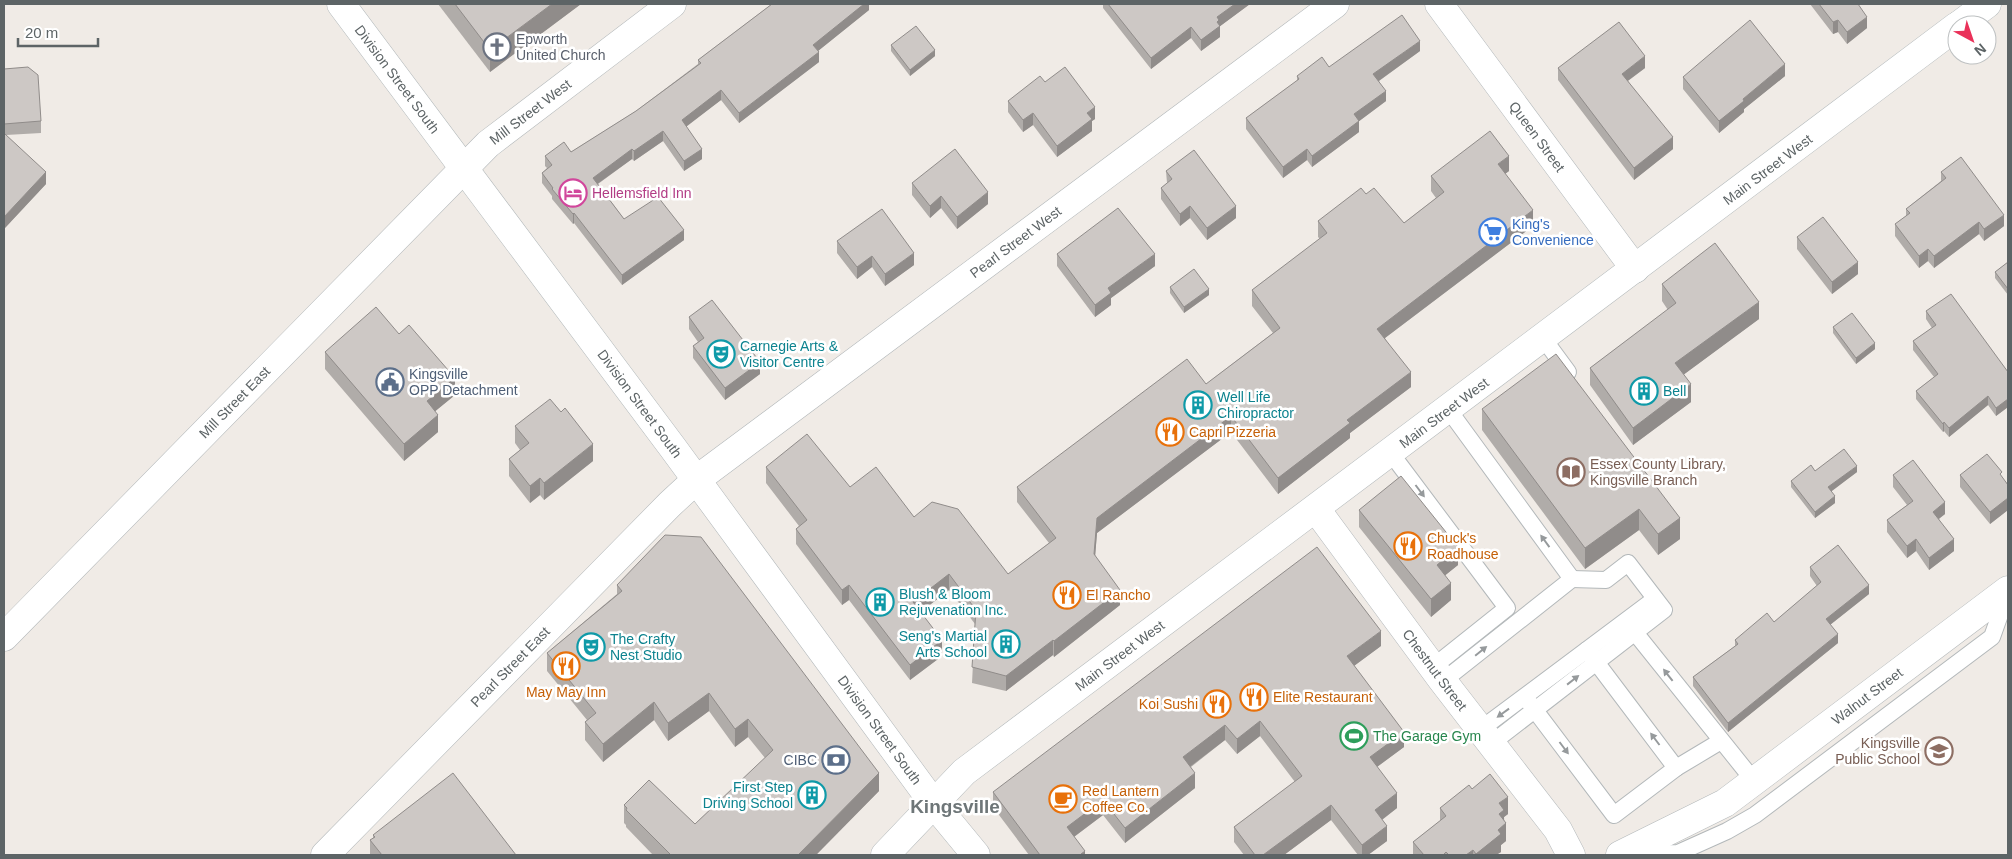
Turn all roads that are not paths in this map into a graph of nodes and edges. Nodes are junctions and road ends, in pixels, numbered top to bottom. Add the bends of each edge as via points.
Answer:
1 (342, 4) edge
2 (672, 4) edge
3 (1335, 4) edge
4 (1439, 4) edge
5 (1987, 4) edge
6 (1972, 15) edge
7 (1947, 34) edge
8 (464, 168) junction
9 (1635, 269) junction
10 (1543, 338) junction
11 (1574, 382) edge
12 (1448, 409) junction
13 (1390, 452) junction
14 (696, 480) junction
15 (1316, 509) junction
16 (1572, 578) junction
17 (2008, 591) edge
18 (1630, 627) junction
19 (4, 637) edge
20 (1592, 656) junction
21 (1438, 674) junction
22 (1530, 703) junction
23 (1486, 736) junction
24 (1721, 741) junction
25 (1676, 768) junction
26 (1754, 781) junction
27 (934, 804) junction
28 (325, 855) edge
29 (885, 855) edge
30 (976, 855) edge
31 (1571, 855) edge
32 (1621, 855) edge

1 - 8 street, Division Street South
2 - 8 street, Mill Street West via 494,138
3 - 14 street, Pearl Street West
4 - 9 street, Queen Street
5 - 6 street, Main Street West
7 - 9 street, Main Street West
8 - 14 street, Division Street South
8 - 19 street, Mill Street East
9 - 10 street, Main Street West
10 - 11 lane
10 - 12 street, Main Street West
12 - 13 street, Main Street West
16 -> 12 lane
13 - 15 street, Main Street West
13 -> 21 lane via 1507,608
14 - 27 street, Division Street South
14 - 28 street, Pearl Street East
15 - 21 street, Chestnut Street
15 - 27 street, Main Street West via 964,772
16 - 18 lane via 1606,580 1628,563 1655,599
21 -> 16 lane
17 - 26 street, Walnut Street
17 - 32 lane via 1992,637 1755,815 1678,853
18 - 20 lane
24 -> 18 lane
20 - 22 lane
25 -> 20 lane
21 - 23 street, Chestnut Street
22 - 23 lane
22 -> 25 lane via 1614,815
23 - 31 street, Chestnut Street via 1558,830
24 - 25 lane
24 - 26 lane
26 - 32 street, Walnut Street via 1725,803
27 - 29 street, Main Street West
27 - 30 street, Division Street South

